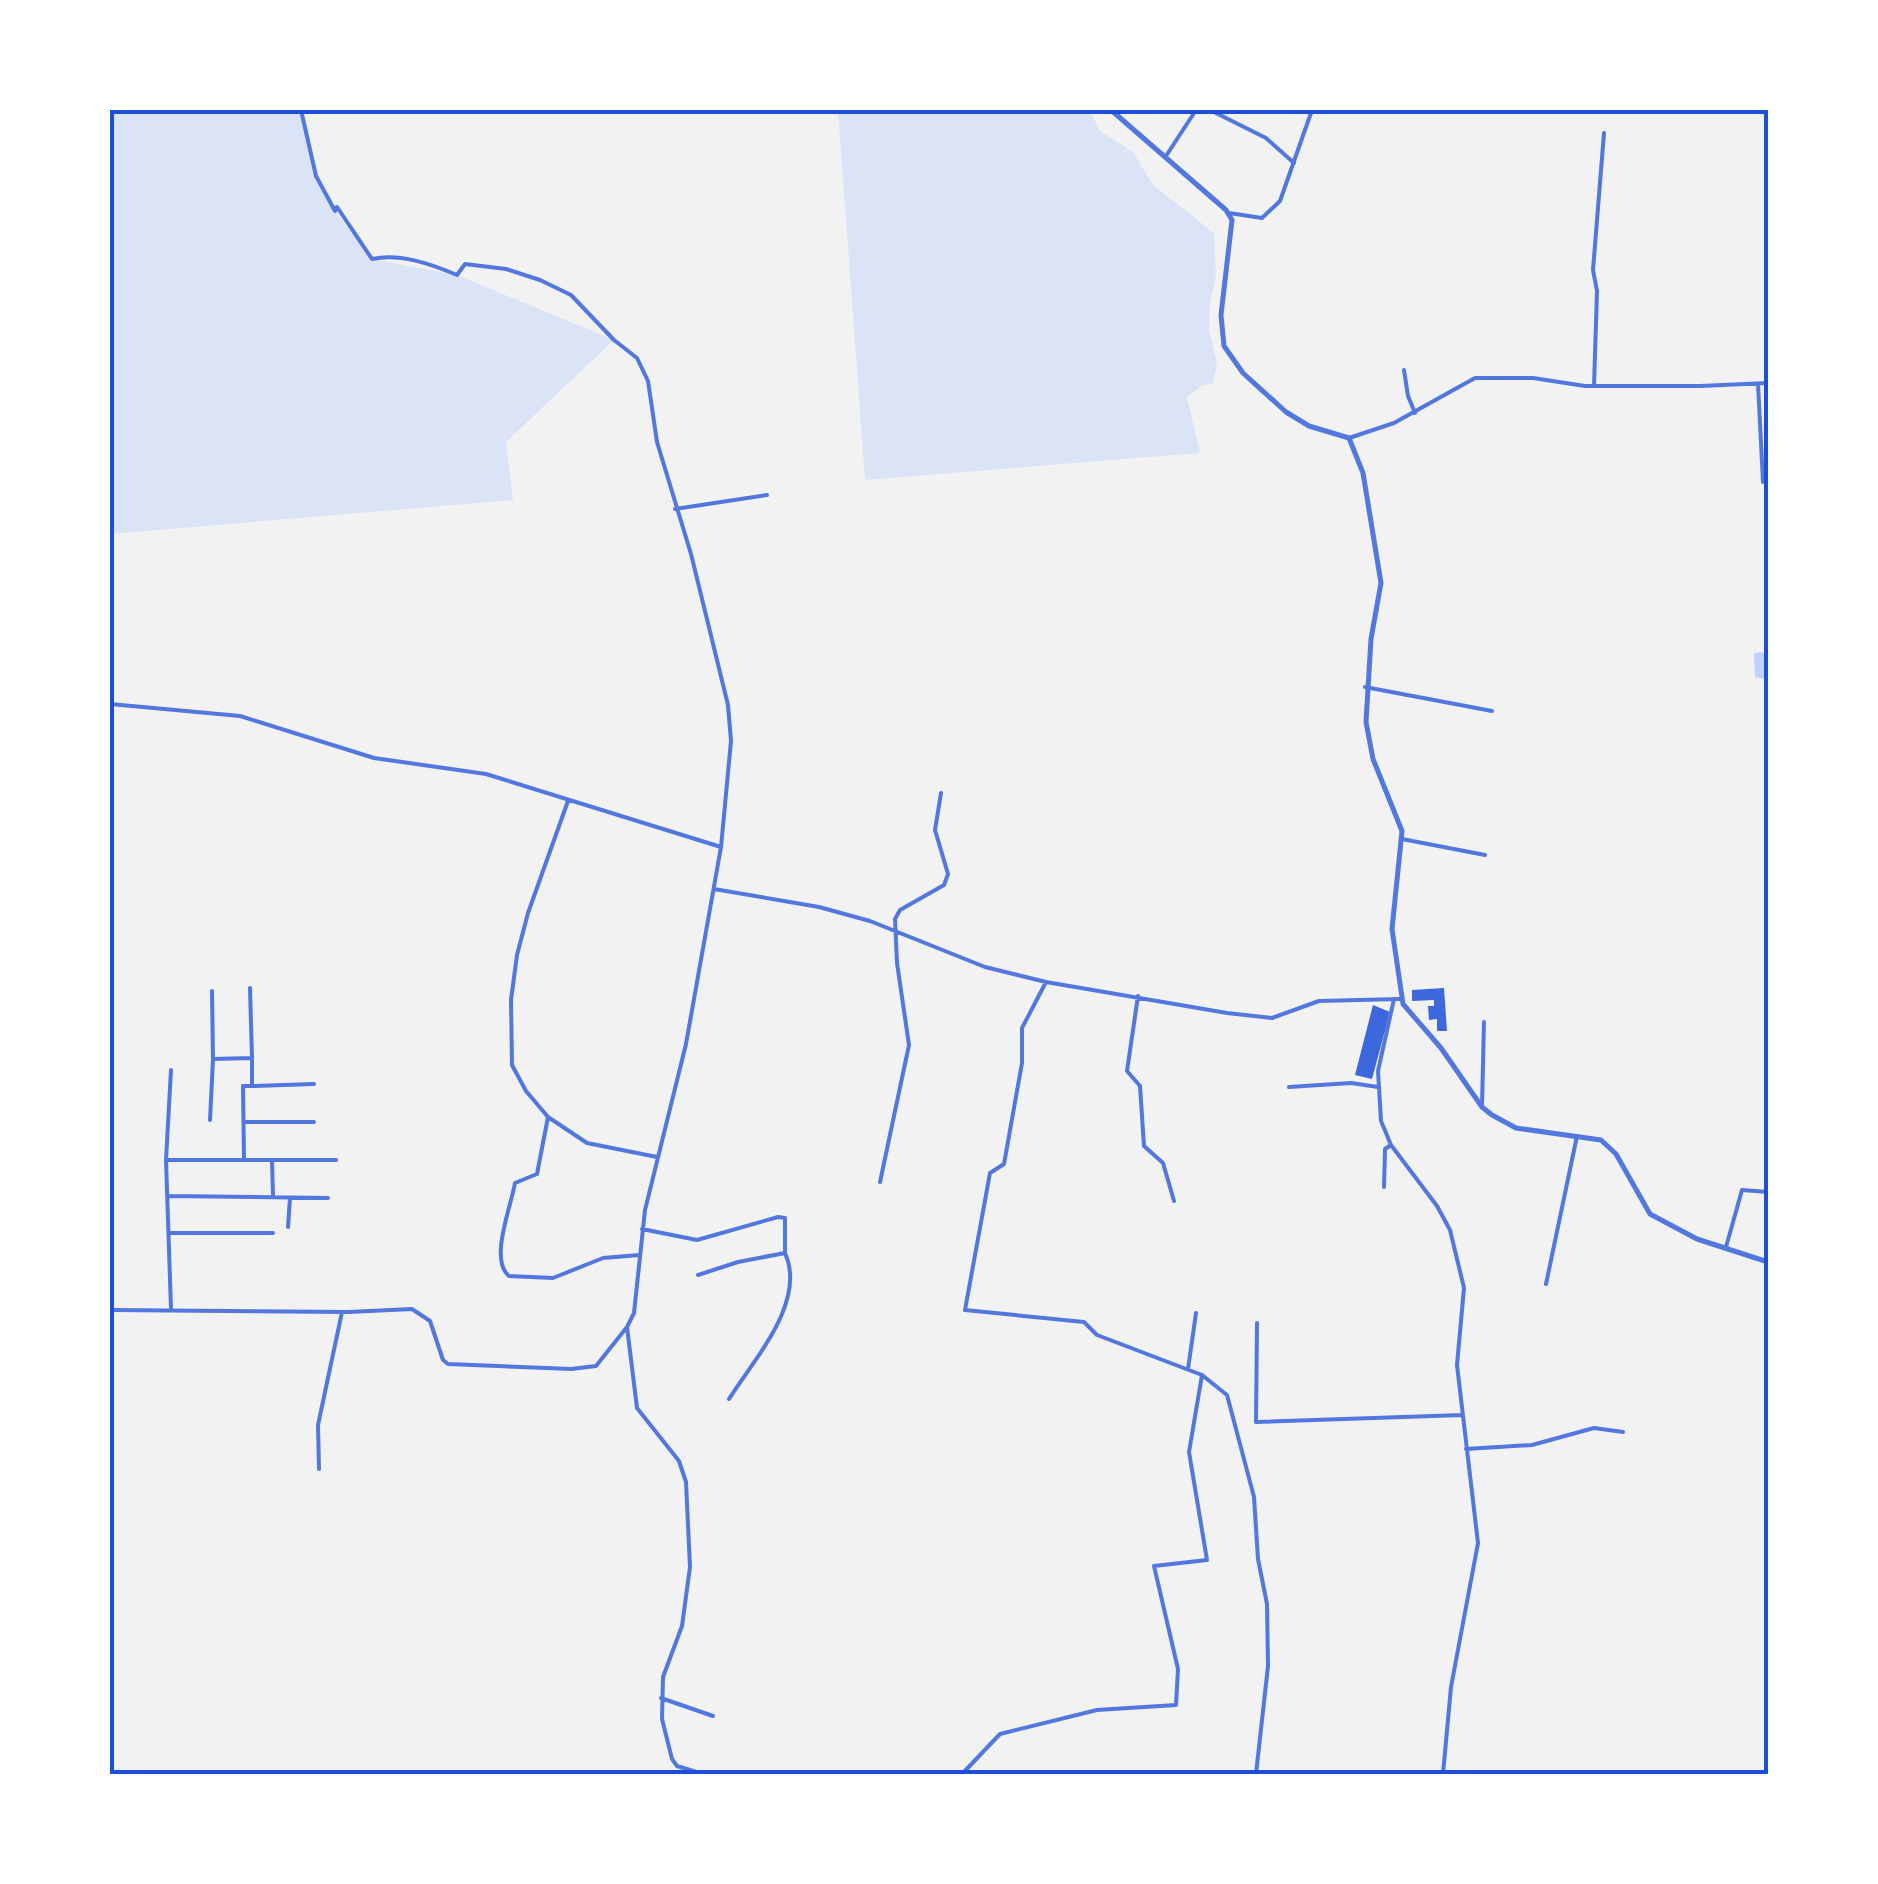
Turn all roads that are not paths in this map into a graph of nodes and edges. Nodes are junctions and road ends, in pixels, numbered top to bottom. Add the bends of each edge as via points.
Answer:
1 (301, 110) edge
2 (1111, 110) edge
3 (1121, 110) edge
4 (1196, 110) edge
5 (1210, 110) edge
6 (1312, 110) edge
7 (1118, 118) junction
8 (1604, 133) dead end
9 (1166, 157) junction
10 (1294, 163) junction
11 (1229, 213) junction
12 (1404, 370) dead end
13 (1768, 382) edge
14 (1758, 384) junction
15 (1594, 386) junction
16 (1415, 413) junction
17 (1349, 438) junction
18 (1762, 482) dead end
19 (767, 495) dead end
20 (675, 509) junction
21 (1365, 687) junction
22 (110, 704) edge
23 (1492, 711) dead end
24 (941, 793) dead end
25 (569, 800) junction
26 (1402, 839) junction
27 (721, 847) junction
28 (1485, 855) dead end
29 (714, 889) junction
30 (895, 932) junction
31 (1046, 982) junction
32 (250, 988) dead end
33 (212, 992) dead end
34 (1138, 996) junction
35 (1397, 999) junction
36 (1484, 1022) dead end
37 (213, 1058) junction
38 (252, 1058) junction
39 (171, 1070) dead end
40 (314, 1084) dead end
41 (252, 1086) junction
42 (1289, 1086) dead end
43 (1378, 1087) junction
44 (1482, 1107) junction
45 (548, 1117) junction
46 (210, 1120) dead end
47 (244, 1122) junction
48 (314, 1122) dead end
49 (1577, 1136) junction
50 (1391, 1145) junction
51 (656, 1158) junction
52 (166, 1160) junction
53 (244, 1160) junction
54 (272, 1160) junction
55 (336, 1160) dead end
56 (880, 1182) dead end
57 (1384, 1188) dead end
58 (1768, 1192) edge
59 (167, 1196) junction
60 (273, 1198) junction
61 (290, 1198) junction
62 (328, 1198) dead end
63 (1174, 1201) dead end
64 (288, 1226) dead end
65 (642, 1229) junction
66 (169, 1232) junction
67 (272, 1233) dead end
68 (1726, 1247) junction
69 (786, 1253) junction
70 (639, 1255) junction
71 (1768, 1262) edge
72 (698, 1275) dead end
73 (1546, 1284) dead end
74 (171, 1309) junction
75 (110, 1310) edge
76 (342, 1312) junction
77 (1196, 1314) dead end
78 (1257, 1323) dead end
79 (628, 1327) junction
80 (1188, 1369) junction
81 (1202, 1375) junction
82 (729, 1399) dead end
83 (1462, 1415) junction
84 (1623, 1432) dead end
85 (1466, 1449) junction
86 (320, 1469) dead end
87 (662, 1698) junction
88 (713, 1716) dead end
89 (702, 1774) edge
90 (962, 1774) edge
91 (1256, 1774) edge
92 (1442, 1774) edge

1 - 20 street via 316,176 372,259 428,263 457,275 465,264 506,269 540,280 571,295 637,358 648,381
2 - 7 street
3 - 7 street
4 - 9 street
5 - 10 street via 1266,138
6 - 10 street
7 - 9 street
8 - 15 street via 1593,270
9 - 11 street
10 - 11 street via 1267,216
11 - 17 street via 1224,346 1286,412
12 - 16 street
13 - 14 street
14 - 15 street
14 - 18 street
15 - 16 street via 1475,378
16 - 17 street
17 - 21 street via 1363,472 1381,583
19 - 20 street
20 - 27 street via 728,705
21 - 23 street
21 - 26 street via 1373,759
22 - 25 street via 240,716 374,758 486,774
24 - 30 street via 934,830 947,880 900,910
25 - 27 street
25 - 45 street via 528,914 512,1000 512,1065
26 - 28 street
26 - 35 street via 1392,929
27 - 29 street
29 - 30 street via 819,907
29 - 51 street via 686,1044
30 - 31 street via 984,967
30 - 56 street via 910,1045
31 - 34 street
31 - 80 street via 1022,1028 1004,1164 990,1172 965,1310 1078,1320 1097,1335
32 - 38 street
33 - 37 street
34 - 35 street via 1272,1018 1319,1000
34 - 63 street via 1127,1071 1140,1086 1144,1146 1162,1163
35 - 43 street
35 - 44 street
36 - 44 street
37 - 38 street
37 - 46 street
38 - 41 street
39 - 52 street
40 - 41 street
41 - 47 street via 244,1086
42 - 43 street
43 - 50 street via 1380,1121
44 - 49 street via 1516,1128
45 - 51 street via 587,1143
45 - 70 street via 537,1174 515,1183 501,1243 504,1273 553,1278 602,1258
47 - 48 street
47 - 53 street
49 - 68 street via 1610,1146 1650,1214
49 - 73 street
50 - 57 street via 1385,1149
50 - 83 street via 1450,1230 1464,1288
51 - 65 street
52 - 53 street
52 - 59 street
53 - 54 street
54 - 55 street
54 - 60 street
58 - 68 street via 1742,1190
59 - 60 street
59 - 66 street
60 - 61 street
61 - 62 street
61 - 64 street
65 - 69 street via 696,1240 781,1216 787,1223
65 - 70 street
66 - 67 street
66 - 74 street
68 - 71 street
69 - 72 street
69 - 82 street via 793,1272 788,1296
70 - 79 street
74 - 75 street
74 - 76 street
76 - 79 street via 420,1311 443,1360 453,1365 591,1368
76 - 86 street via 318,1425
77 - 80 street
78 - 83 street via 1256,1422
79 - 87 street via 637,1408 680,1460 689,1510 682,1626
80 - 81 street
81 - 90 street via 1189,1452 1206,1560 1154,1566 1178,1670 1176,1705 1097,1710 1000,1734
81 - 91 street via 1226,1395 1254,1498 1268,1666
83 - 85 street
84 - 85 street via 1594,1428 1532,1445
85 - 92 street via 1478,1544
87 - 88 street
87 - 89 street via 672,1759

